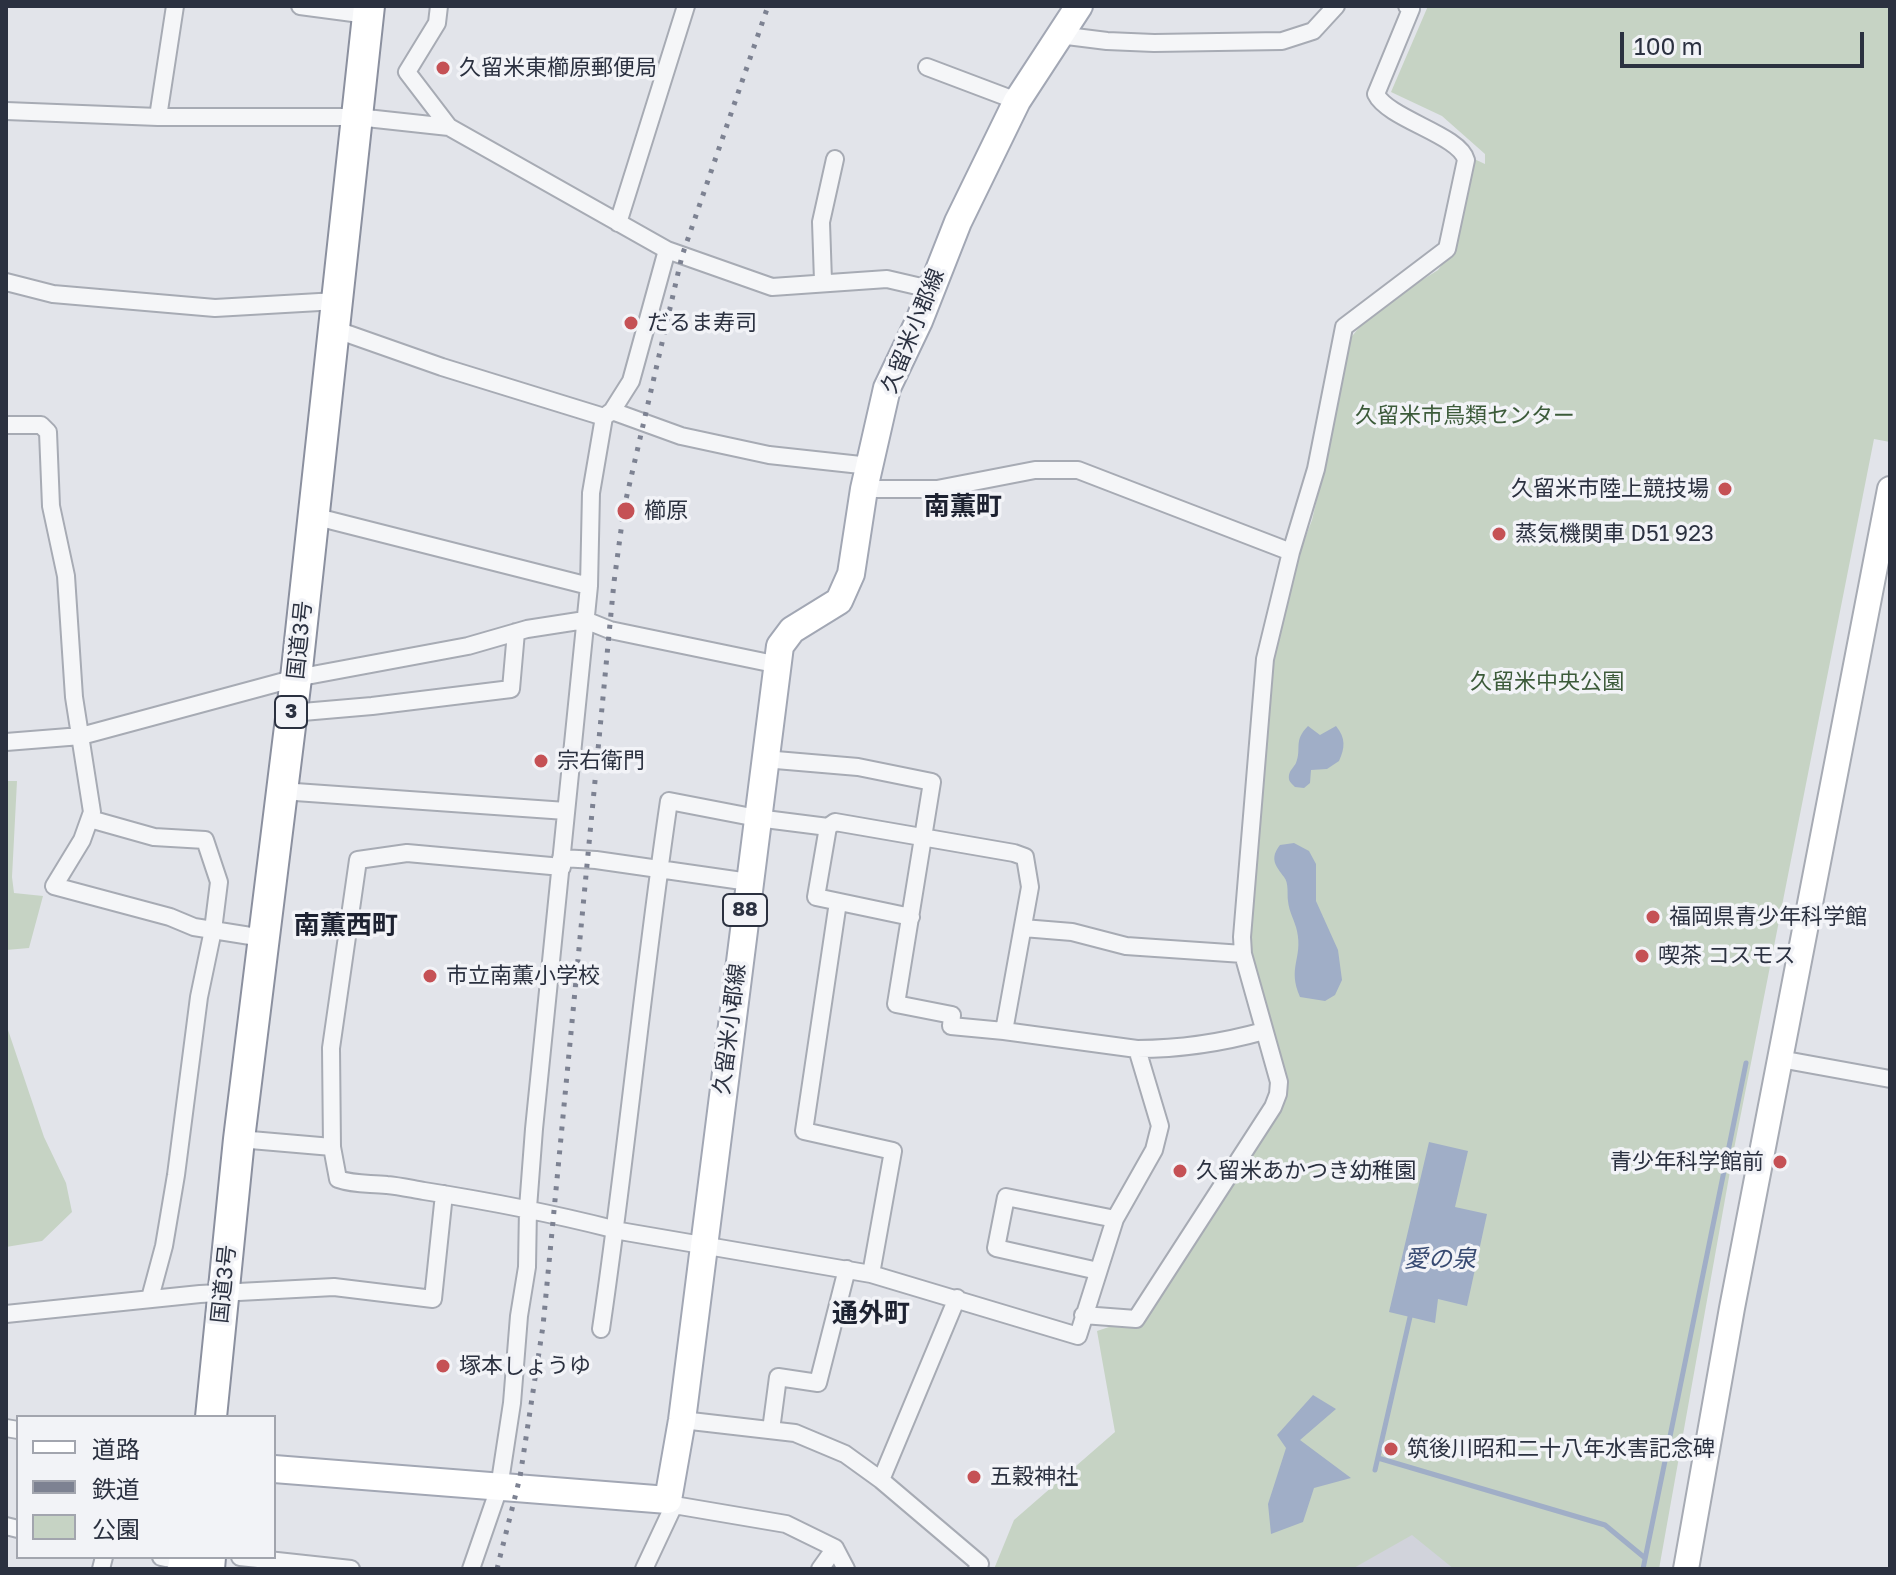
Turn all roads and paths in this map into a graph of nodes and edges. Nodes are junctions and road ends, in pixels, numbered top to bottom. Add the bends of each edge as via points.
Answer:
1 (175, 6) edge
2 (300, 6) edge
3 (439, 6) edge
4 (686, 6) edge
5 (1079, 6) edge
6 (1336, 6) edge
7 (1407, 6) edge
8 (369, 10) edge
9 (1059, 35) junction
10 (927, 67) dead end
11 (1017, 101) junction
12 (6, 111) edge
13 (158, 117) junction
14 (357, 117) junction
15 (449, 127) junction
16 (835, 159) dead end
17 (618, 223) junction
18 (667, 250) junction
19 (823, 281) junction
20 (6, 282) edge
21 (930, 289) junction
22 (336, 315) junction
23 (608, 414) junction
24 (6, 425) edge
25 (867, 478) junction
26 (1890, 489) edge
27 (313, 516) junction
28 (1291, 552) junction
29 (589, 586) junction
30 (585, 620) junction
31 (516, 632) junction
32 (779, 665) junction
33 (296, 678) junction
34 (291, 713) junction
35 (81, 736) junction
36 (6, 742) edge
37 (764, 759) junction
38 (281, 791) junction
39 (566, 811) junction
40 (757, 818) junction
41 (90, 819) junction
42 (828, 827) junction
43 (923, 838) junction
44 (562, 863) junction
45 (659, 868) junction
46 (749, 882) junction
47 (838, 902) junction
48 (911, 917) junction
49 (1023, 928) junction
50 (213, 930) junction
51 (263, 938) junction
52 (1243, 954) junction
53 (1004, 1031) junction
54 (1264, 1031) junction
55 (1137, 1049) junction
56 (1780, 1059) junction
57 (1890, 1079) edge
58 (239, 1139) junction
59 (332, 1147) junction
60 (444, 1194) junction
61 (528, 1208) junction
62 (1115, 1219) junction
63 (613, 1229) junction
64 (703, 1244) junction
65 (847, 1269) junction
66 (1098, 1271) junction
67 (871, 1274) junction
68 (222, 1292) junction
69 (150, 1298) junction
70 (957, 1298) junction
71 (6, 1314) edge
72 (1083, 1315) junction
73 (601, 1329) dead end
74 (211, 1415) edge
75 (682, 1420) junction
76 (771, 1430) junction
77 (276, 1469) edge
78 (881, 1480) junction
79 (499, 1488) junction
80 (671, 1502) junction
81 (835, 1548) junction
82 (256, 1559) edge
83 (329, 1568) edge
84 (351, 1569) edge
85 (471, 1569) edge
86 (644, 1569) edge
87 (820, 1569) edge
88 (846, 1569) edge
89 (977, 1569) edge
90 (1686, 1569) edge

1 - 13 street
2 - 8 street
3 - 15 street via 437,23 407,72
4 - 17 street
5 - 9 main road, 久留米小郡線 / 88
6 - 9 street via 1313,31 1282,41 1154,43
7 - 28 street via 1411,9 1376,94 1466,160 1447,249 1344,327 1316,469
8 - 14 highway, 国道3号 / 3
9 - 11 main road, 久留米小郡線 / 88
10 - 11 street
11 - 21 main road, 久留米小郡線 / 88
12 - 13 street
13 - 14 street
14 - 15 street
14 - 22 highway, 国道3号 / 3
15 - 17 street
16 - 19 street via 821,222
17 - 18 street
18 - 19 street via 772,287
18 - 23 street via 631,381
19 - 21 street via 887,279
20 - 22 street via 53,294
21 - 25 main road, 久留米小郡線 / 88 via 887,388
22 - 23 street via 442,367
22 - 27 highway, 国道3号 / 3
23 - 25 street
23 - 29 street via 591,493
24 - 35 street via 41,425 48,432 51,506 66,576
25 - 28 street via 937,489 1035,470 1078,470
25 - 32 main road, 久留米小郡線 / 88 via 851,574 839,601 792,630 780,646
26 - 56 street
27 - 29 street
27 - 33 highway, 国道3号 / 3
28 - 52 street via 1265,659
29 - 30 street
30 - 31 street
30 - 32 street via 610,630
30 - 39 street
31 - 33 street
31 - 34 street via 511,689
32 - 37 main road, 久留米小郡線 / 88
33 - 34 highway, 国道3号 / 3
33 - 35 street
34 - 38 highway, 国道3号 / 3
35 - 36 street
35 - 41 street
37 - 40 main road, 久留米小郡線 / 88
37 - 43 street via 858,767 932,782
38 - 39 street
38 - 51 highway, 国道3号 / 3
39 - 44 street
40 - 42 street
40 - 45 street via 669,801
40 - 46 main road, 久留米小郡線 / 88
41 - 50 street via 154,837 205,840 219,882
41 - 50 street via 54,886
42 - 43 street via 835,822
42 - 47 street via 816,897
43 - 48 street
43 - 49 street via 1025,857 1030,887
44 - 45 street
44 - 59 street via 407,853 358,860 331,1048
44 - 61 street
45 - 46 street
45 - 63 street
46 - 64 main road, 久留米小郡線 / 88
47 - 48 street
47 - 67 street via 804,1131 893,1151
48 - 53 street via 896,1004 952,1015 951,1026
49 - 52 street via 1072,932 1126,946
49 - 53 street
50 - 51 street
50 - 69 street via 164,1246
51 - 58 highway, 国道3号 / 3
52 - 54 street
53 - 55 street
54 - 55 street via 1220,1043
54 - 72 street via 1279,1082 1265,1120 1136,1319
55 - 62 street via 1160,1126 1154,1150
56 - 57 street
56 - 90 street
58 - 59 street
58 - 68 highway, 国道3号 / 3
59 - 60 street via 338,1179
60 - 61 street
60 - 68 street via 433,1299 334,1287
61 - 63 street
61 - 79 street via 527,1267
62 - 66 street
62 - 66 street via 1006,1197 996,1248
63 - 64 street
63 - 73 street
64 - 65 street
64 - 75 main road, 久留米小郡線 / 88
65 - 67 street
65 - 76 street via 818,1383 778,1377
66 - 72 street
67 - 70 street
68 - 69 street
68 - 74 highway, 国道3号 / 3
69 - 71 street
70 - 72 street via 1078,1336
70 - 78 street
75 - 76 street
75 - 80 main road, 久留米小郡線 / 88
76 - 78 street via 795,1433 845,1454
77 - 79 main road
78 - 89 street via 979,1564
79 - 80 main road
79 - 85 street
80 - 81 street via 786,1524
80 - 86 street
81 - 87 street
81 - 88 street
82 - 83 street
83 - 84 street

